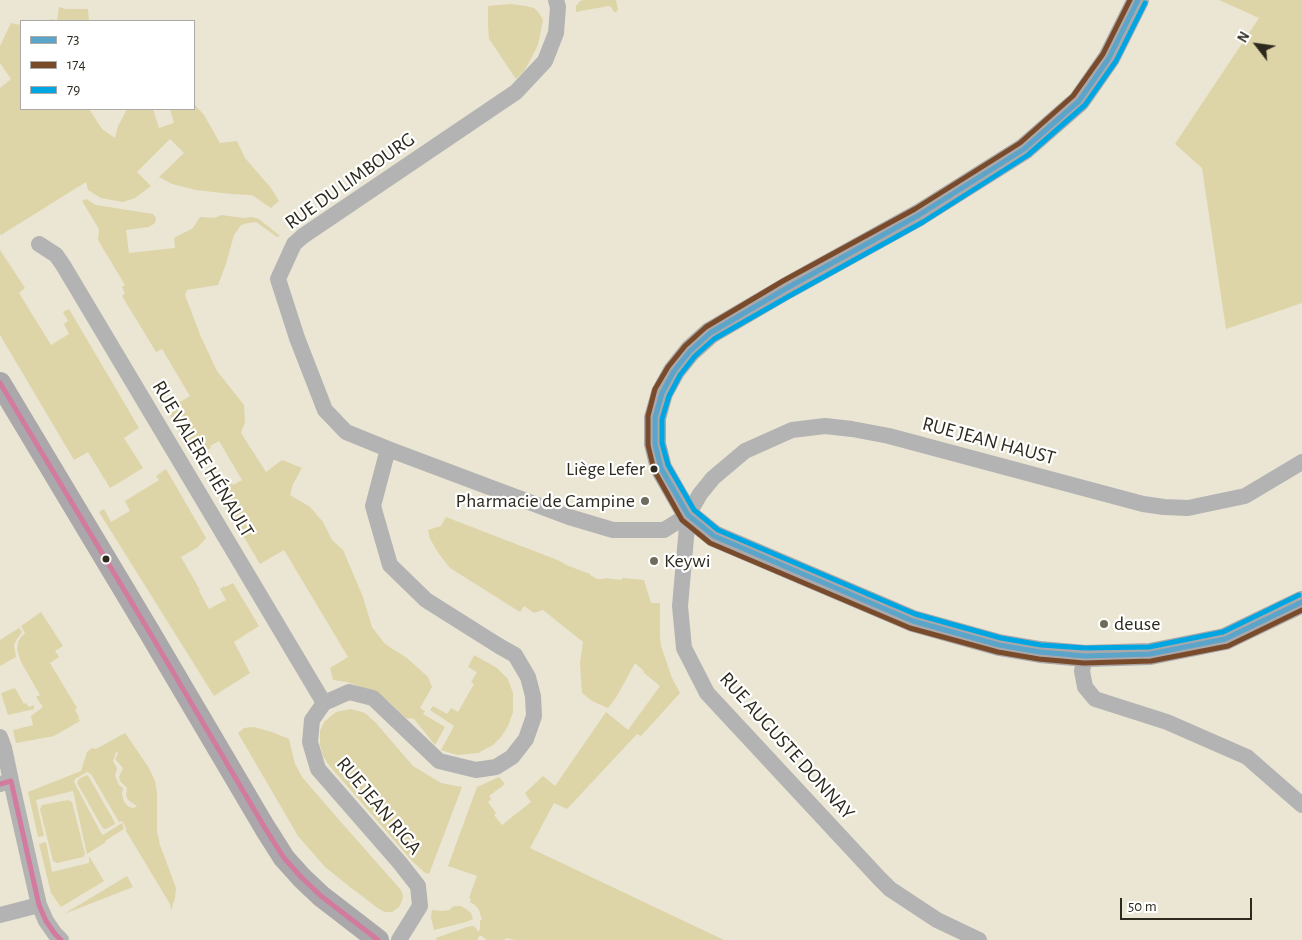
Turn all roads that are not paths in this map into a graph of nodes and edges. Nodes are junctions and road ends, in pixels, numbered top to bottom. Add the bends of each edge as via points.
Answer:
1 (556, 0) edge
2 (1138, 0) edge
3 (39, 244) dead end
4 (0, 383) edge
5 (388, 449) junction
6 (1302, 462) edge
7 (688, 516) junction
8 (1302, 602) edge
9 (1085, 656) junction
10 (324, 703) junction
11 (0, 737) edge
12 (6, 782) edge
13 (1302, 804) edge
14 (39, 905) junction
15 (0, 915) edge
16 (61, 940) edge
17 (378, 940) edge
18 (399, 940) edge
19 (978, 940) edge

1 - 5 street, RUE DU LIMBOURG via 556,33 545,61 516,92 303,236 294,244 278,279 325,410 346,432
2 - 7 street via 1109,58 1079,101 1024,149 919,215 710,333 690,351 662,393 655,418 655,444 661,468
3 - 10 street, RUE VALÈRE HÉNAULT via 56,255 63,265
4 - 17 street via 284,858 321,896
5 - 7 street, RUE DU LIMBOURG via 568,517 613,530 664,530
5 - 10 street via 373,506 390,565 426,600 515,655 528,677 534,716 526,739 512,757 496,767 476,770 439,760 373,698 349,692
6 - 7 street, RUE JEAN HAUST via 1245,496 1188,508 1164,507 889,436 825,426 792,430 745,451 713,478
7 - 9 street via 714,536 913,621 999,645
7 - 19 street, RUE AUGUSTE DONNAY via 680,606 684,648 707,693 890,889 936,920
8 - 9 street via 1225,639 1150,654
9 - 13 street via 1082,671 1085,687 1095,699 1167,722 1247,757
10 - 18 street, RUE JEAN RIGA via 312,720 310,742 318,769 418,886 420,906
11 - 12 street via 4,748
12 - 14 street
14 - 15 street
14 - 16 street via 46,921

